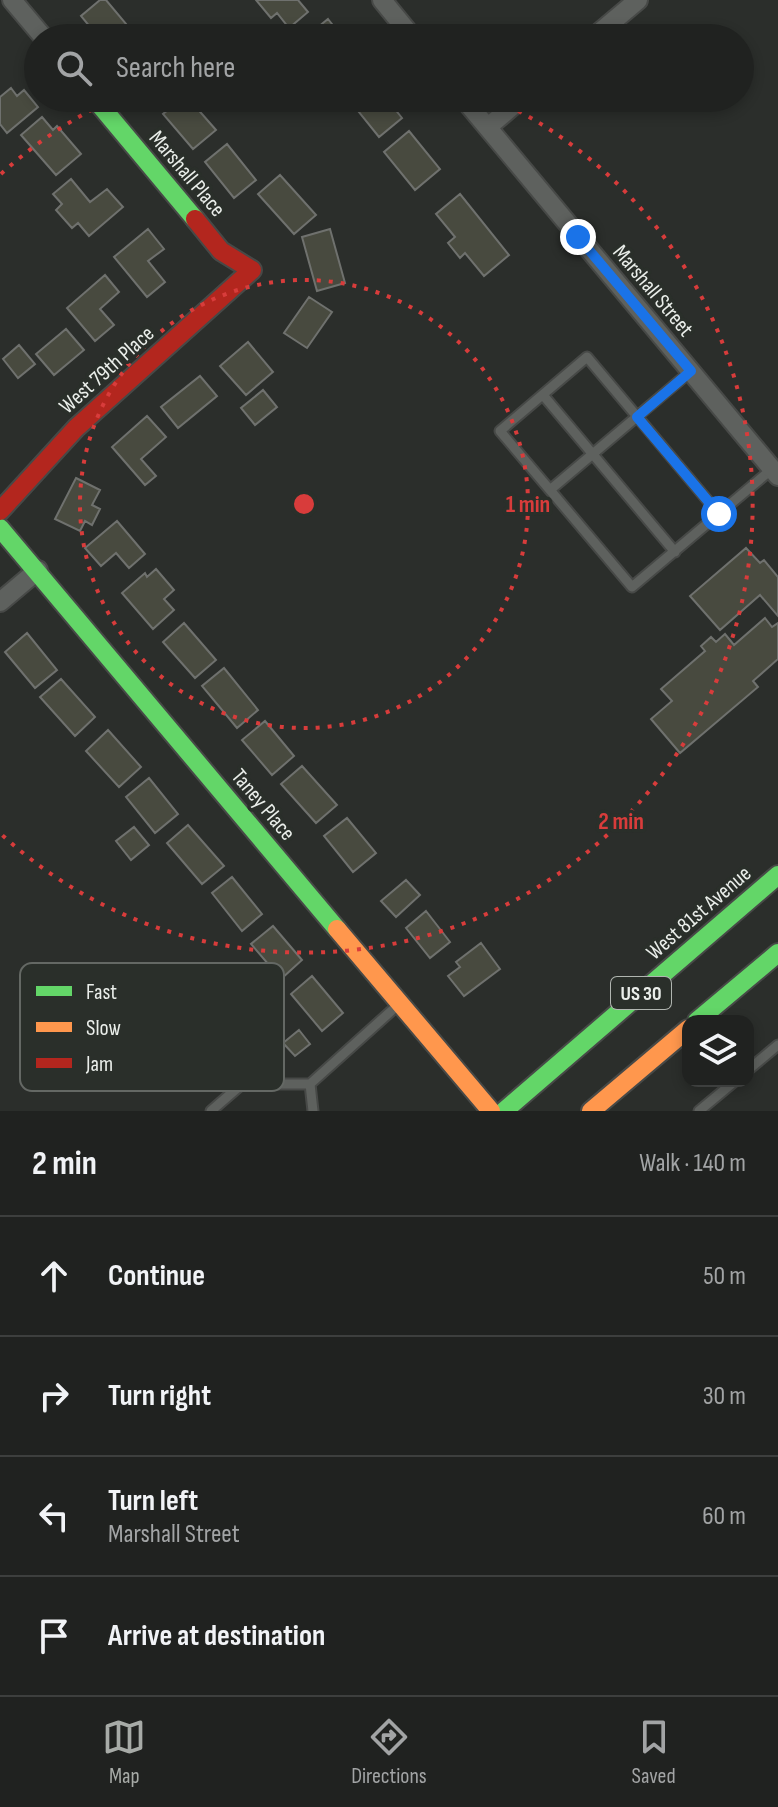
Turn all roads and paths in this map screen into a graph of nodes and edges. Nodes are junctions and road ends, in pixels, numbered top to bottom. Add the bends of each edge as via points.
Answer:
1 (12, 0) edge
2 (382, 0) edge
3 (638, 0) edge
4 (32, 24) edge
5 (402, 24) edge
6 (610, 24) edge
7 (106, 112) edge
8 (475, 112) edge
9 (506, 112) edge
10 (488, 127) junction
11 (252, 270) joint
12 (691, 371) junction
13 (543, 395) junction
14 (637, 417) junction
15 (593, 454) junction
16 (775, 473) edge
17 (550, 490) junction
18 (0, 511) edge
19 (719, 514) junction
20 (0, 528) edge
21 (675, 552) junction
22 (38, 570) junction
23 (0, 602) edge
24 (778, 875) edge
25 (778, 953) edge
26 (400, 1003) junction
27 (704, 1015) edge
28 (682, 1034) edge
29 (778, 1045) edge
30 (754, 1065) edge
31 (284, 1084) edge
32 (310, 1084) junction
33 (728, 1087) edge
34 (234, 1091) edge
35 (211, 1111) edge
36 (313, 1111) edge
37 (491, 1111) edge
38 (504, 1111) edge
39 (591, 1111) edge
40 (699, 1111) edge

1 - 4 street
2 - 5 street
3 - 6 street
7 - 11 street, Marshall Place via 221,251
8 - 10 street, Marshall Street
9 - 10 street
10 - 12 street, Marshall Street
11 - 18 street, West 79th Place via 76,428
12 - 14 lane
12 - 16 street, Marshall Street
13 - 14 lane via 587,357
13 - 15 lane
13 - 17 lane via 500,431
14 - 15 lane
14 - 19 lane
15 - 17 lane
15 - 21 lane
16 - 19 lane
17 - 21 lane via 632,587
19 - 21 lane
20 - 22 street, Taney Place
22 - 23 street
22 - 26 street, Taney Place
24 - 38 street, West 81st Avenue / US 30
25 - 27 street, US 30
26 - 32 lane
26 - 37 street, Taney Place
28 - 39 street, US 30
29 - 30 lane
31 - 32 lane
32 - 36 lane
33 - 40 lane
34 - 35 lane

